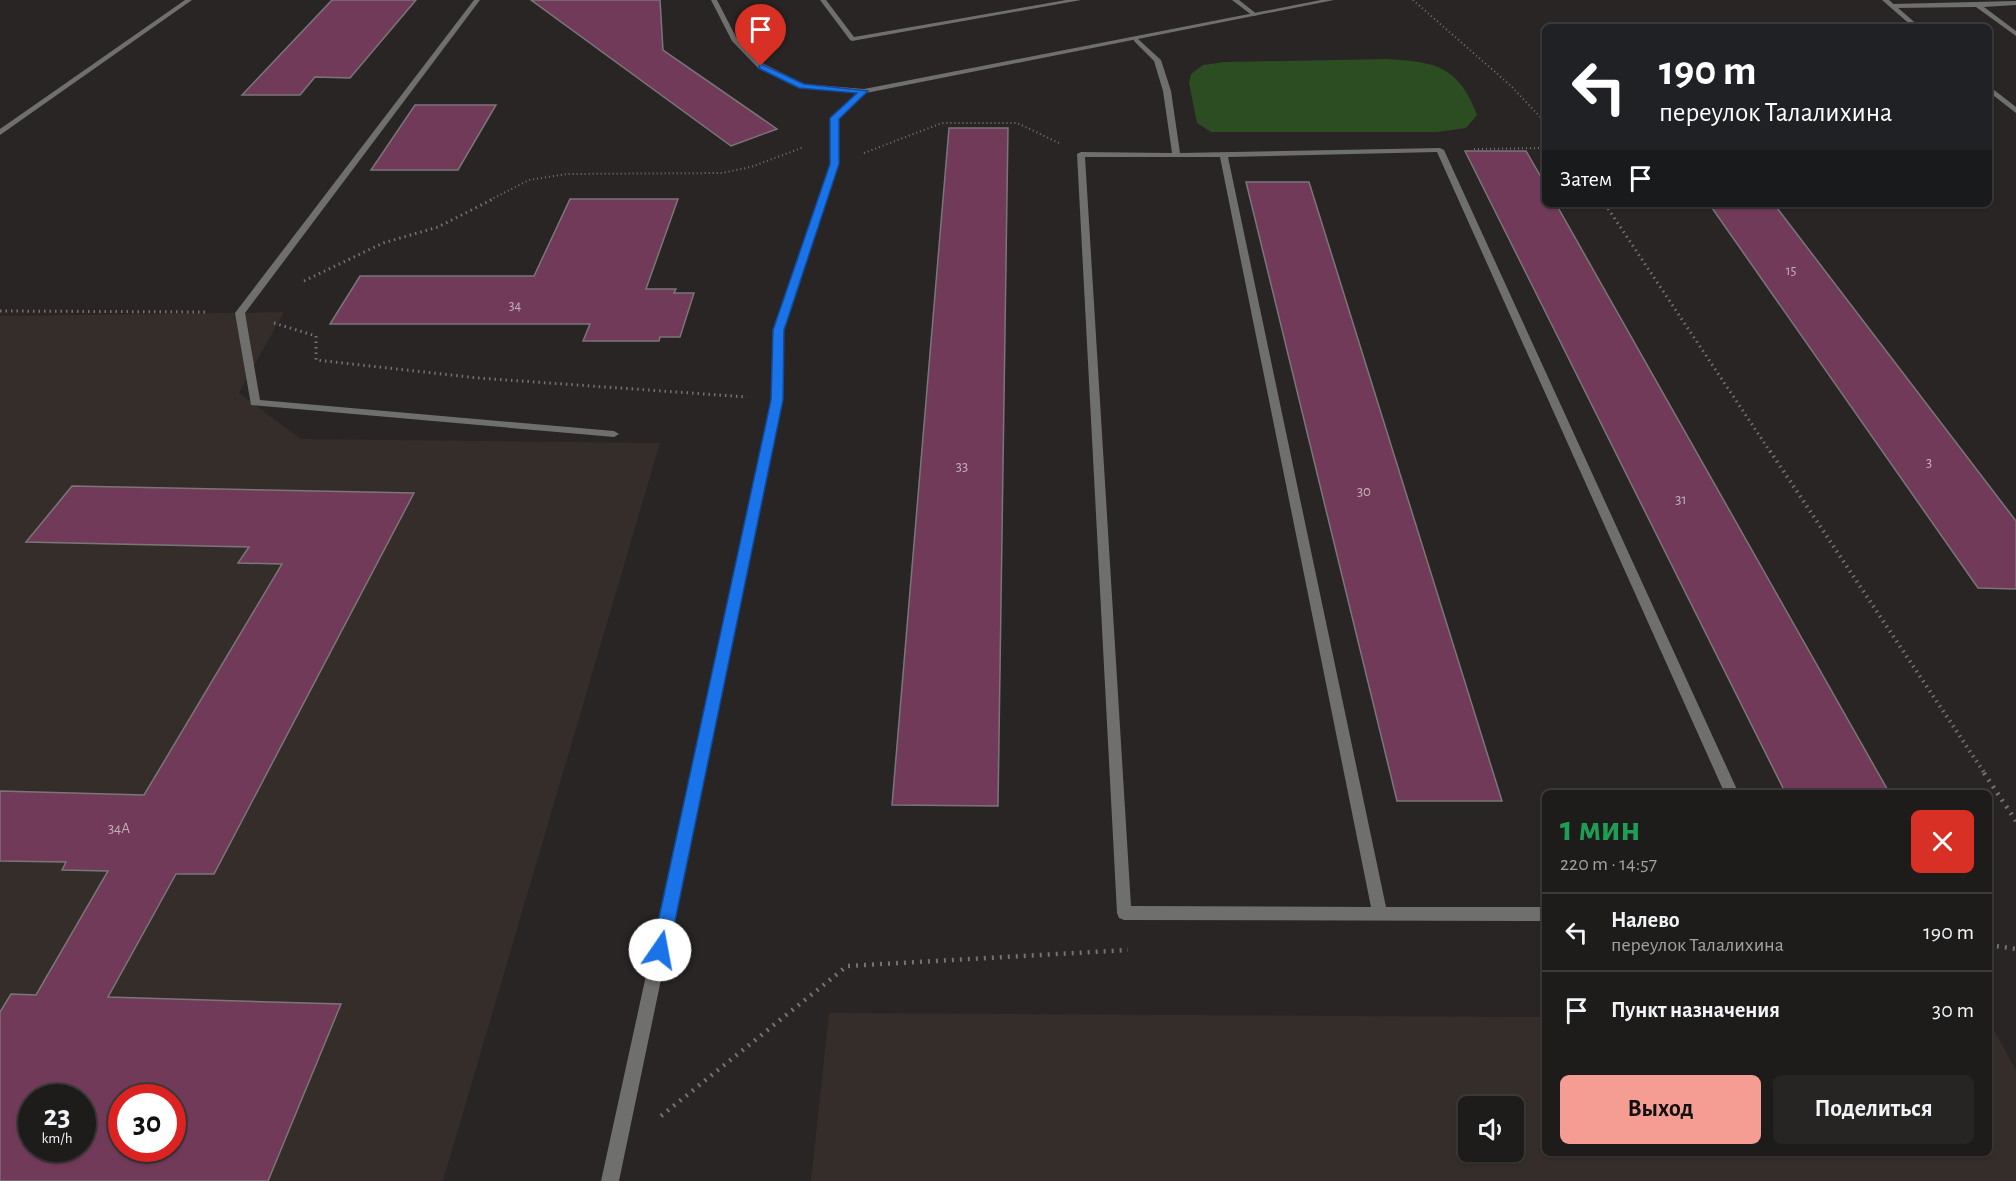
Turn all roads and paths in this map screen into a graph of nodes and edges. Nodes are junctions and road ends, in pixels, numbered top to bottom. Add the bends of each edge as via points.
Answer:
1 (189, 0) edge
2 (477, 0) edge
3 (714, 0) edge
4 (823, 0) edge
5 (1078, 0) edge
6 (1235, 0) edge
7 (1331, 0) edge
8 (1413, 0) edge
9 (1885, 0) edge
10 (2016, 3) edge
11 (1978, 5) junction
12 (1892, 6) junction
13 (1255, 15) junction
14 (1913, 24) edge
15 (2016, 34) edge
16 (1136, 40) junction
17 (864, 91) junction
18 (1992, 91) edge
19 (2016, 111) edge
20 (1542, 119) edge
21 (0, 133) edge
22 (1542, 148) edge
23 (1440, 150) junction
24 (1081, 154) junction
25 (1223, 154) junction
26 (1176, 156) junction
27 (834, 164) junction
28 (1607, 207) edge
29 (301, 283) dead end
30 (0, 311) edge
31 (240, 313) junction
32 (777, 400) junction
33 (614, 434) dead end
34 (1730, 790) edge
35 (2016, 820) edge
36 (1380, 914) junction
37 (1542, 914) edge
38 (1992, 945) edge
39 (2016, 949) edge
40 (1131, 950) dead end
41 (617, 1151) junction
42 (609, 1181) edge

1 - 21 street
2 - 31 street
3 - 17 street via 734,40 761,66 802,86
4 - 5 street via 852,39
6 - 13 street
7 - 13 street
8 - 20 path via 1511,86
9 - 12 street
10 - 11 street
11 - 12 street
11 - 15 street
12 - 14 street
13 - 16 street
16 - 17 street
16 - 26 street via 1157,60 1167,91
17 - 27 street via 834,118
18 - 19 street
22 - 23 path
23 - 25 street
23 - 34 street
24 - 26 street
24 - 27 path via 1017,123 942,123
24 - 36 street via 1124,913
25 - 26 street
25 - 36 street
27 - 29 path via 817,142 751,167 722,173 567,174 529,180 438,227 383,243
27 - 32 street via 778,330
28 - 35 path
30 - 31 path
31 - 32 path via 316,336 316,360 478,378
31 - 33 street via 255,403
32 - 41 street
36 - 37 street
38 - 39 path
40 - 41 path via 847,966
41 - 42 street

